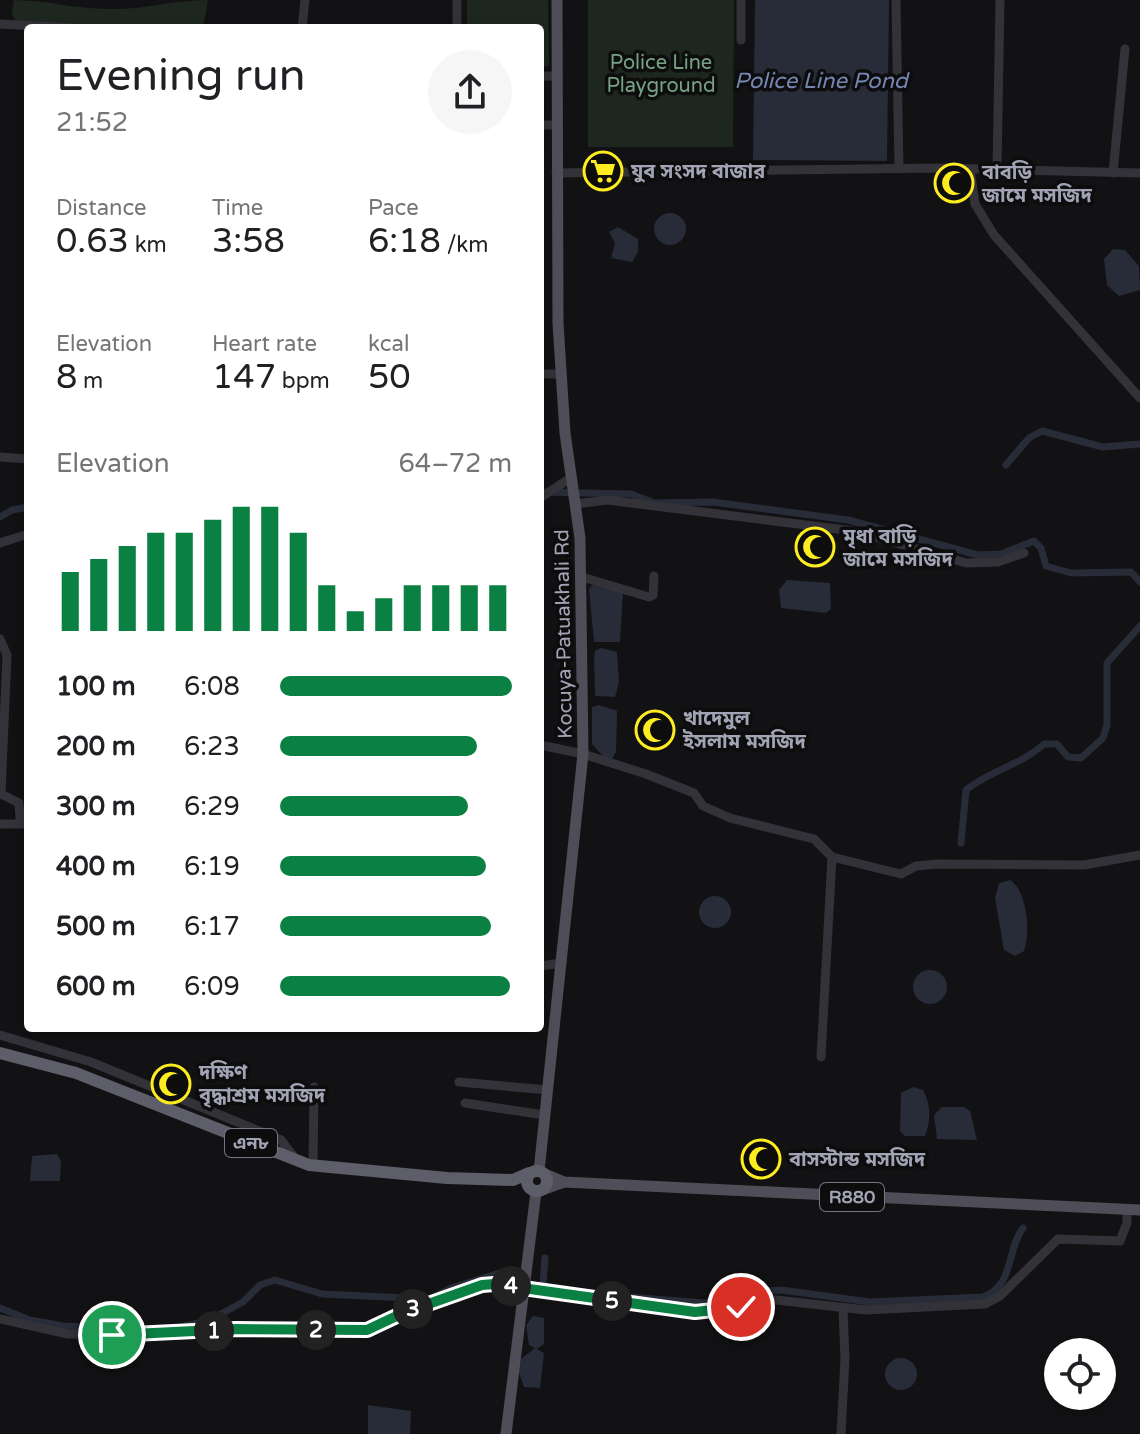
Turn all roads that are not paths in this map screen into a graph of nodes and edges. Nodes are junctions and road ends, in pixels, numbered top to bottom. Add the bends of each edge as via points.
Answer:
1 (305, 0) edge
2 (457, 0) edge
3 (557, 0) edge
4 (741, 0) edge
5 (896, 0) edge
6 (1000, 0) edge
7 (0, 24) edge
8 (302, 24) edge
9 (457, 24) edge
10 (24, 25) edge
11 (741, 40) dead end
12 (1125, 49) dead end
13 (544, 76) edge
14 (558, 76) junction
15 (544, 125) edge
16 (557, 125) junction
17 (899, 169) junction
18 (970, 169) junction
19 (997, 169) junction
20 (556, 173) junction
21 (1113, 173) junction
22 (1140, 173) edge
23 (544, 374) edge
24 (560, 374) junction
25 (1140, 397) edge
26 (0, 457) edge
27 (24, 459) edge
28 (573, 480) junction
29 (544, 496) edge
30 (576, 504) junction
31 (24, 535) edge
32 (0, 543) edge
33 (1024, 553) dead end
34 (654, 576) dead end
35 (582, 577) junction
36 (0, 639) edge
37 (544, 746) edge
38 (583, 754) junction
39 (24, 818) edge
40 (0, 824) edge
41 (24, 824) edge
42 (1140, 855) edge
43 (832, 857) junction
44 (562, 963) junction
45 (544, 965) edge
46 (0, 1035) edge
47 (0, 1053) edge
48 (821, 1057) dead end
49 (459, 1082) dead end
50 (314, 1087) dead end
51 (548, 1090) junction
52 (465, 1103) dead end
53 (544, 1115) junction
54 (299, 1162) junction
55 (313, 1166) junction
56 (537, 1172) junction
57 (513, 1180) junction
58 (564, 1182) junction
59 (535, 1190) junction
60 (1127, 1209) junction
61 (1140, 1210) edge
62 (524, 1290) junction
63 (843, 1308) junction
64 (0, 1319) edge
65 (506, 1434) edge
66 (841, 1434) edge

1 - 8 street
2 - 9 street
3 - 14 main road, Kocuya-Patuakhali Rd
4 - 11 street
5 - 17 street
6 - 19 street
7 - 10 street
12 - 21 street
13 - 14 street
14 - 16 main road, Kocuya-Patuakhali Rd
15 - 16 street
16 - 20 main road, Kocuya-Patuakhali Rd
17 - 18 street
17 - 20 street
18 - 19 street
18 - 25 street via 975,204 994,235
19 - 21 street
20 - 24 main road, Kocuya-Patuakhali Rd
21 - 22 street
23 - 24 street
24 - 28 main road, Kocuya-Patuakhali Rd
26 - 27 street
28 - 29 street
28 - 30 main road, Kocuya-Patuakhali Rd
30 - 33 street via 607,500 823,525 903,542 966,563 998,562
30 - 35 main road, Kocuya-Patuakhali Rd
31 - 32 street
34 - 35 street via 649,597
35 - 38 main road, Kocuya-Patuakhali Rd
36 - 39 street via 7,655 1,794 19,803
37 - 38 street
38 - 43 street via 694,793 703,806 730,818 814,839
38 - 44 main road, Kocuya-Patuakhali Rd
40 - 41 street
42 - 43 street via 1084,865 936,864 901,874
43 - 48 street
44 - 45 street
44 - 51 main road, Kocuya-Patuakhali Rd
46 - 54 street via 91,1062 281,1140
47 - 54 highway, এন৮ via 76,1073
49 - 51 street
50 - 55 street
51 - 53 main road, Kocuya-Patuakhali Rd
52 - 53 street
53 - 56 main road, Kocuya-Patuakhali Rd
54 - 55 highway, এন৮
55 - 57 highway, এন৮
56 - 57 highway, এন৮
56 - 58 main road
56 - 59 highway
56 - 59 highway via 547,1182
57 - 59 highway, এন৮
58 - 59 main road
58 - 60 main road, R880
59 - 62 main road
60 - 61 main road, R880
60 - 63 street via 1120,1241 1058,1239 1000,1296 985,1304 917,1310
62 - 63 street via 695,1312 727,1311 767,1299
62 - 64 street via 482,1285 367,1330 352,1331 97,1335
62 - 65 main road
63 - 66 street

